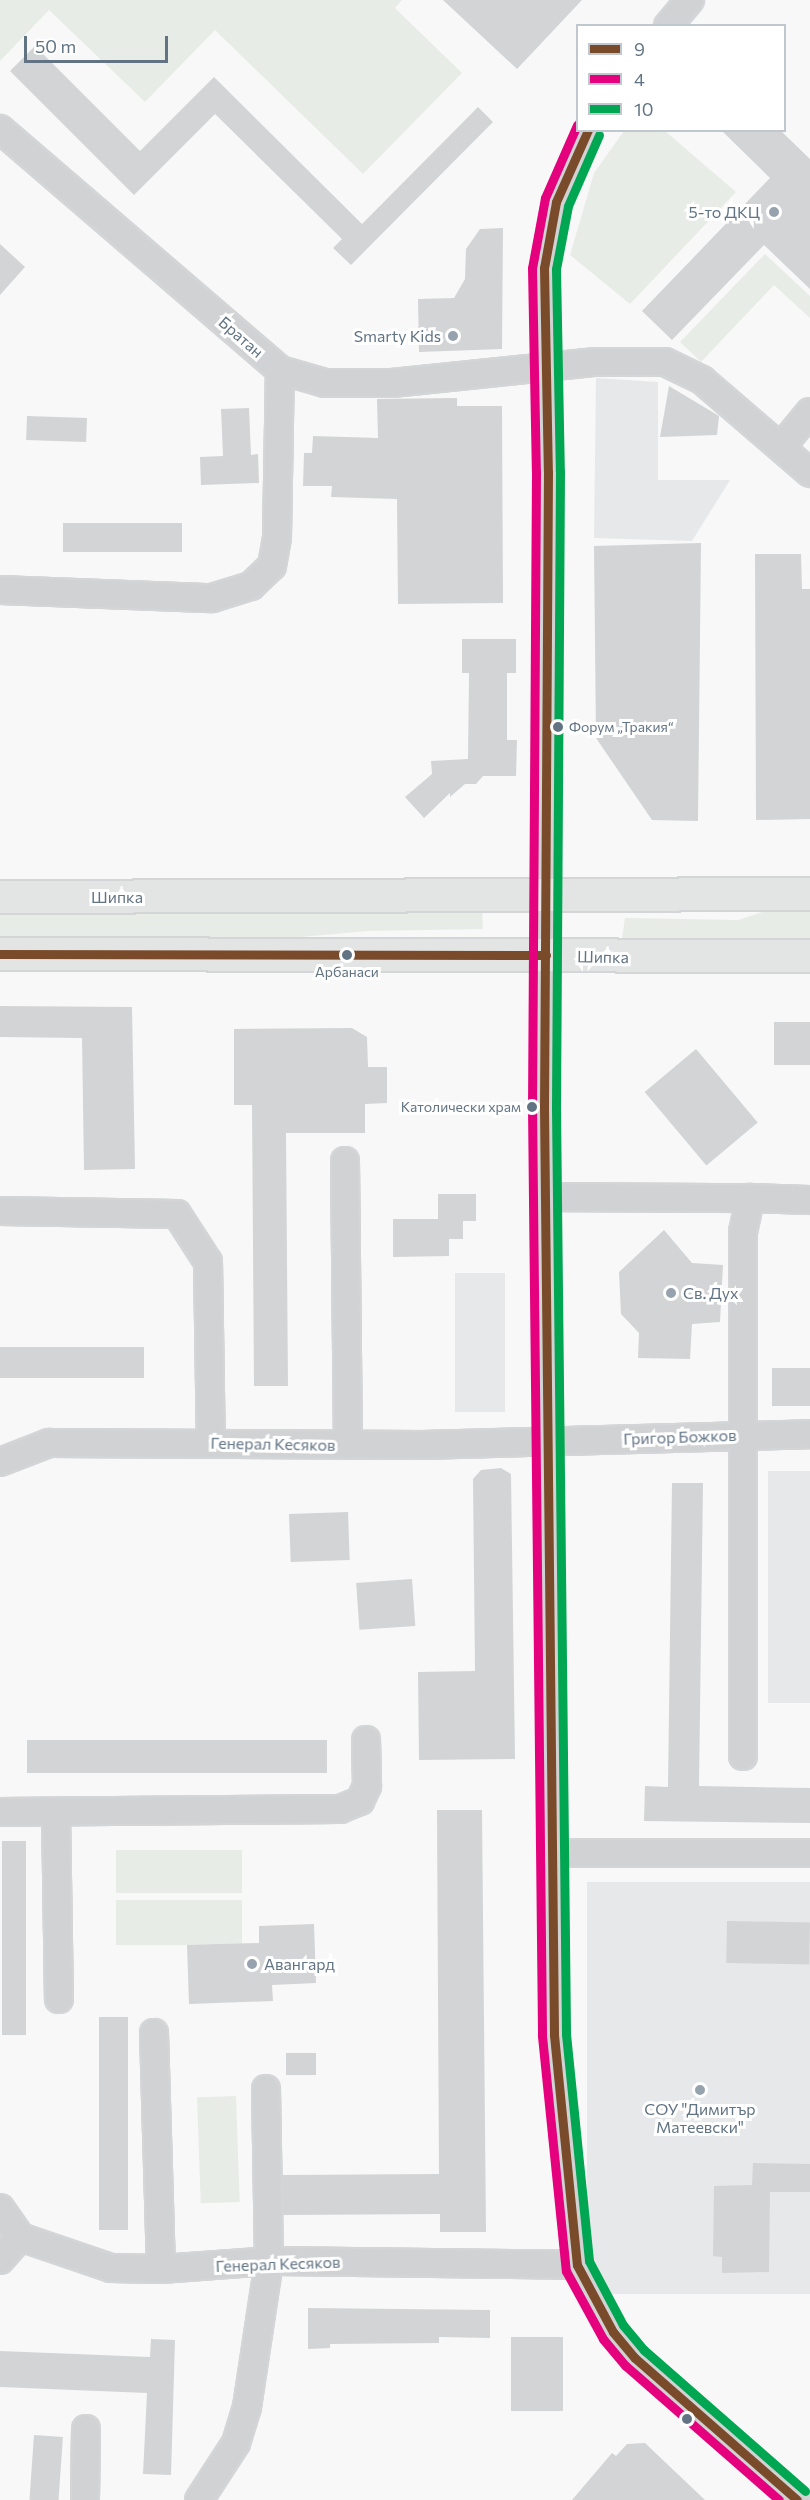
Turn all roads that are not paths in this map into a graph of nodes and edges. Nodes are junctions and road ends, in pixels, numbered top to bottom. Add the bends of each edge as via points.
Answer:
1 (0, 129) edge
2 (587, 132) edge
3 (545, 369) junction
4 (280, 370) junction
5 (810, 412) edge
6 (782, 446) junction
7 (810, 473) edge
8 (0, 590) edge
9 (810, 894) edge
10 (0, 897) edge
11 (545, 897) junction
12 (0, 954) edge
13 (546, 956) junction
14 (810, 956) edge
15 (345, 1161) dead end
16 (546, 1197) junction
17 (750, 1198) junction
18 (810, 1200) edge
19 (0, 1211) edge
20 (810, 1434) edge
21 (744, 1435) junction
22 (549, 1441) junction
23 (211, 1443) junction
24 (348, 1445) junction
25 (0, 1462) edge
26 (366, 1740) dead end
27 (743, 1756) dead end
28 (0, 1812) edge
29 (56, 1812) junction
30 (810, 1852) edge
31 (553, 1853) junction
32 (59, 1999) dead end
33 (154, 2033) dead end
34 (266, 2090) dead end
35 (0, 2208) edge
36 (20, 2237) junction
37 (0, 2260) edge
38 (269, 2261) junction
39 (577, 2265) junction
40 (161, 2269) junction
41 (86, 2429) dead end
42 (92, 2499) edge
43 (199, 2500) edge
44 (797, 2500) edge

1 - 4 street, Братан
2 - 3 street via 556,202 544,268
3 - 4 street, Братан via 392,383 325,382
3 - 6 street, Братан via 596,362 665,362 702,380
3 - 11 street
4 - 8 street via 277,537 272,566 251,586 212,598
5 - 6 street
6 - 7 street, Братан
9 - 11 main road, Шипка
10 - 11 main road, Шипка
11 - 13 street
12 - 13 main road, Шипка
13 - 14 main road, Шипка
13 - 16 street
15 - 24 street
16 - 17 street
16 - 22 street
17 - 18 street
17 - 21 street via 743,1232
19 - 23 street via 177,1214 208,1262
20 - 21 street, Григор Божков
21 - 22 street, Григор Божков
21 - 27 street
22 - 24 street, Генерал Кесяков
22 - 31 street
23 - 24 street, Генерал Кесяков
23 - 25 street, Генерал Кесяков via 49,1443
26 - 29 street via 367,1786 360,1802 340,1809
28 - 29 street
29 - 32 street
30 - 31 street
31 - 39 street via 554,2035
33 - 40 street
34 - 38 street
35 - 36 street
36 - 37 street
36 - 40 street, Генерал Кесяков via 111,2268
38 - 39 street, Генерал Кесяков
38 - 40 street, Генерал Кесяков
38 - 43 street via 247,2407 236,2444
39 - 44 street via 613,2332 635,2358
41 - 42 street

